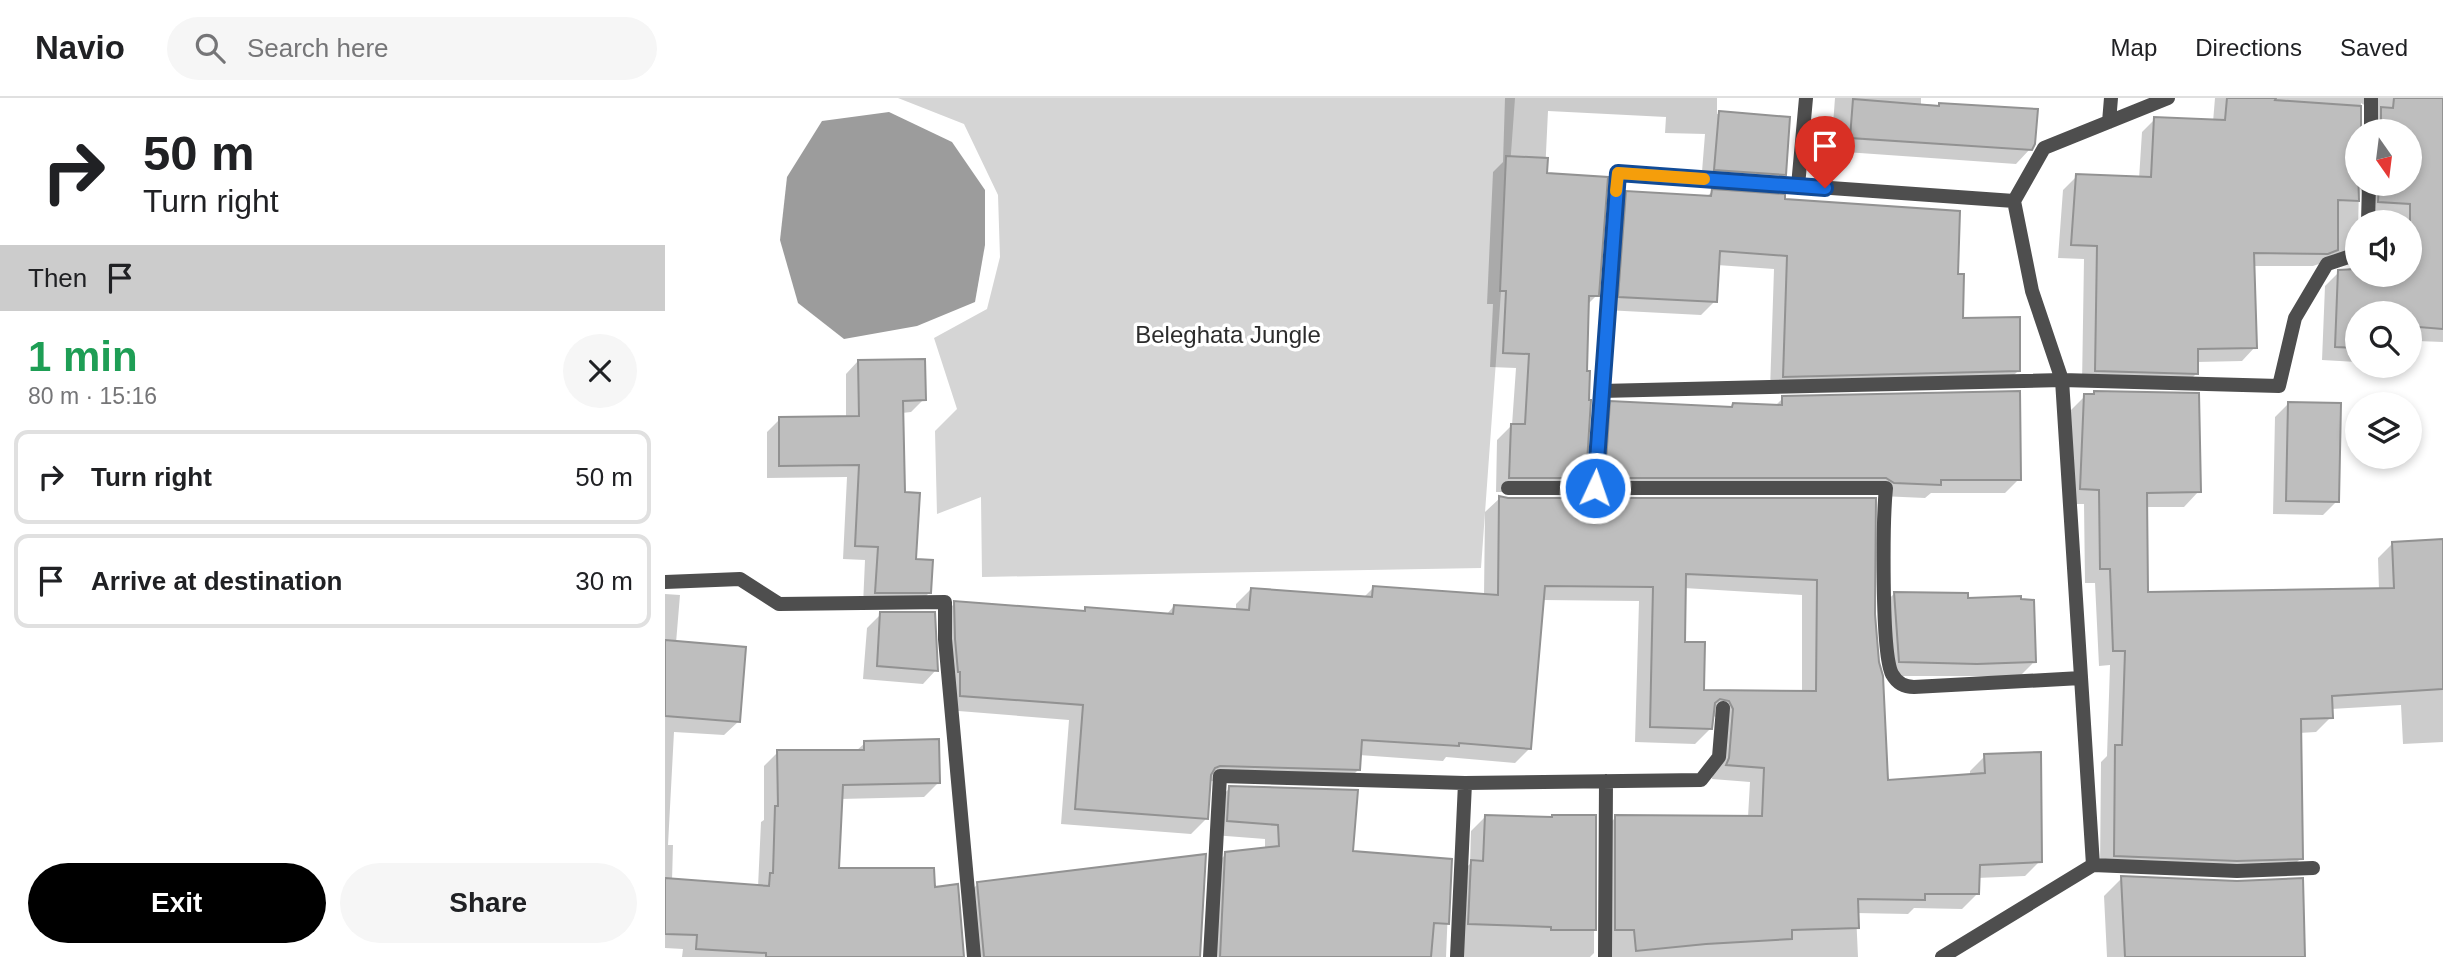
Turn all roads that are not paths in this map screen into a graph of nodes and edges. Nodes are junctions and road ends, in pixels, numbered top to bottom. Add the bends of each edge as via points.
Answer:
1 (1806, 98) edge
2 (2111, 98) edge
3 (2168, 98) edge
4 (2371, 98) edge
5 (2371, 119) edge
6 (2109, 122) junction
7 (1798, 186) junction
8 (2014, 201) junction
9 (2345, 258) edge
10 (2062, 380) junction
11 (1601, 391) junction
12 (1508, 488) dead end
13 (1595, 488) junction
14 (665, 582) edge
15 (2081, 678) junction
16 (1723, 708) dead end
17 (1606, 781) junction
18 (1465, 782) junction
19 (2093, 865) junction
20 (2313, 868) dead end
21 (974, 957) edge
22 (1210, 957) edge
23 (1457, 957) edge
24 (1605, 957) edge
25 (1942, 957) edge

1 - 7 street
2 - 6 street
3 - 6 street
4 - 5 street
6 - 8 street via 2044,148
7 - 8 street
7 - 11 street via 1618,173
8 - 10 street via 2032,291
9 - 10 street via 2327,264 2295,318 2279,386
10 - 11 street
10 - 15 street
11 - 13 street
12 - 13 street
13 - 15 street via 1887,488 1888,652 1900,683 1915,687
14 - 21 street via 740,579 779,604 945,602
15 - 19 street
16 - 17 street via 1719,757 1701,780
17 - 18 street
17 - 24 street
18 - 22 street via 1220,775
18 - 23 street
19 - 20 street via 2237,871
19 - 25 street

